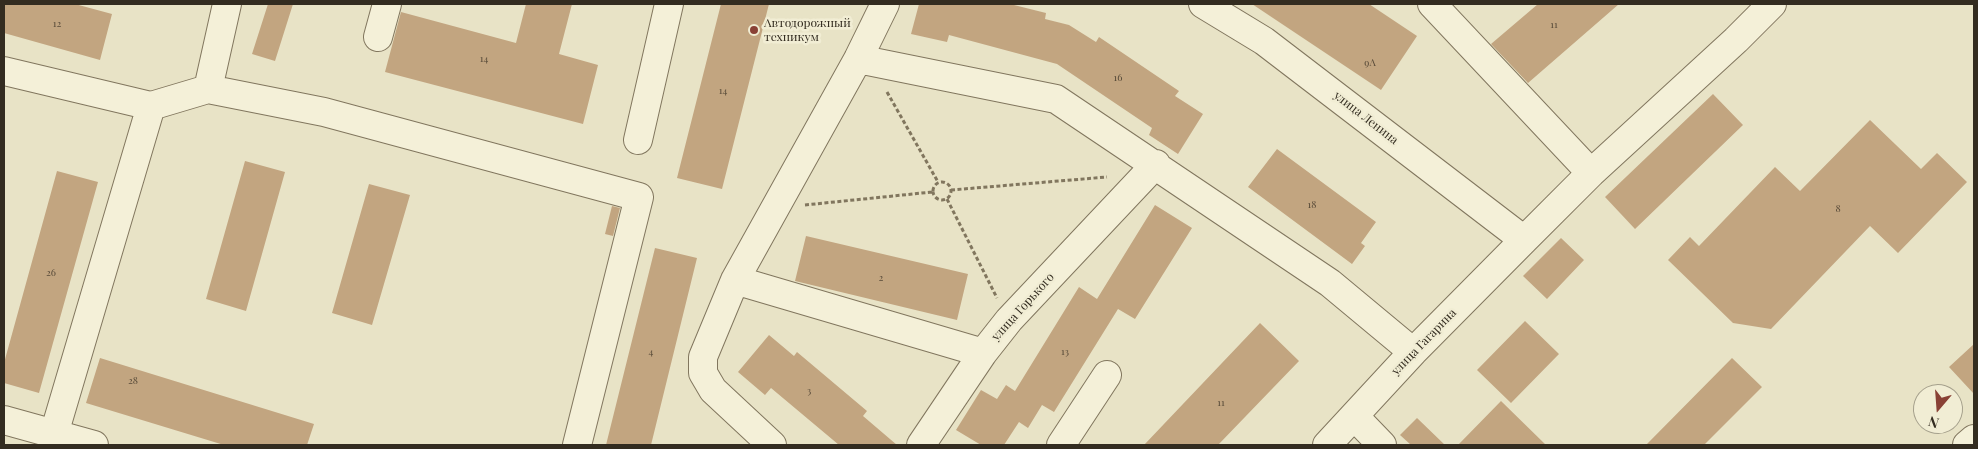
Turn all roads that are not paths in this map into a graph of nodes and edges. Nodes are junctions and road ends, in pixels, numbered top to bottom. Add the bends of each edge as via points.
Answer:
1 (227, 4) edge
2 (387, 4) edge
3 (669, 4) edge
4 (885, 4) edge
5 (1203, 4) edge
6 (1432, 4) edge
7 (1772, 4) edge
8 (378, 38) dead end
9 (864, 60) junction
10 (4, 72) edge
11 (208, 89) junction
12 (151, 106) junction
13 (638, 140) dead end
14 (1156, 164) junction
15 (1591, 173) junction
16 (1524, 240) junction
17 (735, 280) junction
18 (1413, 352) junction
19 (983, 353) junction
20 (1107, 375) dead end
21 (1355, 417) junction
22 (4, 420) edge
23 (54, 434) junction
24 (1974, 439) edge
25 (759, 440) edge
26 (94, 445) edge
27 (577, 445) edge
28 (921, 445) edge
29 (1061, 445) edge
30 (1326, 445) edge
31 (1382, 445) edge
32 (1967, 445) edge

1 - 11 street
2 - 8 street
3 - 13 street
4 - 9 street
5 - 16 street, улица Ленина via 1264,41
6 - 15 street
7 - 15 street, улица Гагарина
9 - 14 street via 1056,99
9 - 17 street
10 - 12 street
11 - 12 street
11 - 27 street via 324,112 639,197
12 - 23 street
14 - 18 street via 1330,284
14 - 19 street, улица Горького via 1009,320
15 - 16 street, улица Гагарина
16 - 18 street, улица Гагарина
17 - 19 street, улица Горького
17 - 25 street via 703,356 703,373 713,390
18 - 21 street, улица Гагарина
19 - 28 street
20 - 29 street
21 - 30 street, улица Гагарина
21 - 31 street
22 - 23 street
23 - 26 street
24 - 32 street

